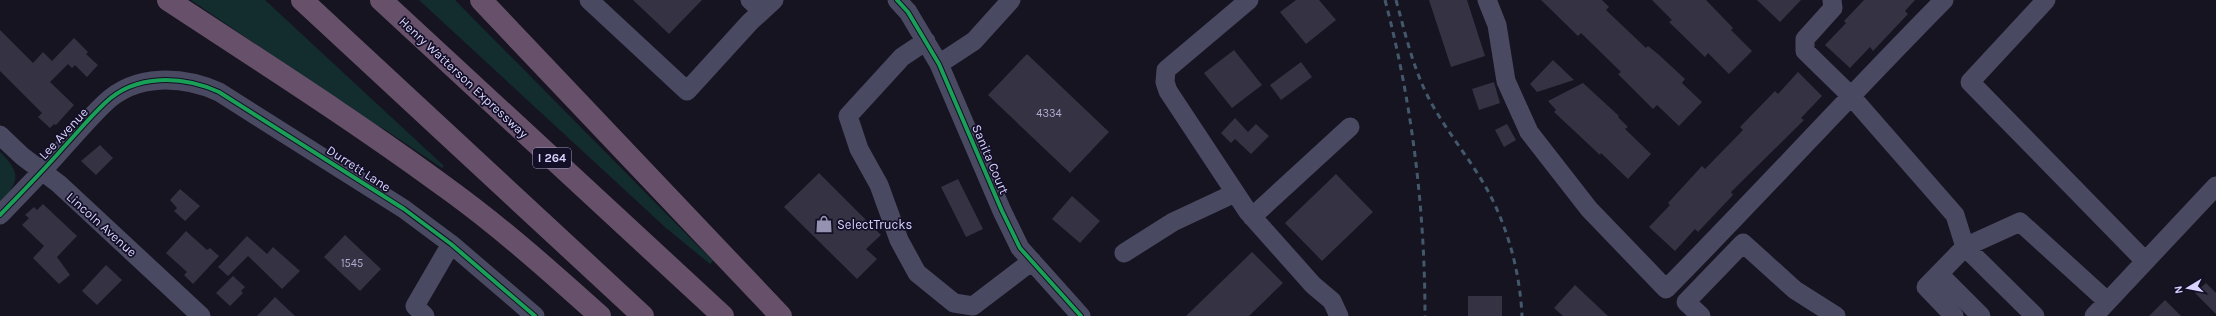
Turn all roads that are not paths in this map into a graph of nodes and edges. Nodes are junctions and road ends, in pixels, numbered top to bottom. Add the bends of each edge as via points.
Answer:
1 (168, 0) edge
2 (302, 0) edge
3 (381, 0) edge
4 (481, 0) edge
5 (589, 0) edge
6 (897, 0) edge
7 (1011, 0) edge
8 (1249, 0) edge
9 (1487, 0) edge
10 (1832, 0) edge
11 (1944, 0) edge
12 (2046, 0) edge
13 (762, 4) edge
14 (926, 42) junction
15 (939, 64) junction
16 (151, 81) joint
17 (1850, 95) junction
18 (1350, 127) dead end
19 (0, 135) edge
20 (42, 170) junction
21 (2216, 186) edge
22 (1235, 193) junction
23 (0, 215) edge
24 (1252, 217) junction
25 (451, 244) junction
26 (1966, 247) junction
27 (1124, 253) dead end
28 (1032, 261) junction
29 (2145, 261) junction
30 (1939, 274) junction
31 (1666, 289) junction
32 (2107, 301) junction
33 (1686, 302) junction
34 (201, 316) edge
35 (425, 316) edge
36 (535, 316) edge
37 (600, 316) edge
38 (643, 316) edge
39 (723, 316) edge
40 (781, 316) edge
41 (1081, 316) edge
42 (1338, 316) edge
43 (1702, 316) edge
44 (1836, 316) edge
45 (1954, 316) edge
46 (1981, 316) edge
47 (2035, 316) edge
48 (2094, 316) edge

1 - 37 highway via 341,114 452,192 517,242
2 - 38 highway
3 - 39 highway, Henry Watterson Expressway / I 264
4 - 40 highway
5 - 13 street via 688,91
6 - 14 street, Sanita Court via 908,12
7 - 15 street via 974,41
8 - 22 street via 1166,70 1164,75 1168,90
9 - 31 street via 1497,25 1506,81 1529,132 1589,209
10 - 17 street via 1833,8 1805,39 1805,51
11 - 17 street
12 - 29 street via 1970,82
14 - 15 street, Sanita Court
14 - 28 street via 902,57 848,116 859,149 879,185 899,240 918,273 954,303 973,306
15 - 28 street, Sanita Court via 1002,212 1020,248
16 - 20 street, Lee Avenue via 138,84 105,102
16 - 25 street, Durrett Lane via 181,80 219,92 361,180
17 - 26 street via 1955,215
17 - 31 street via 1819,131
18 - 24 street
19 - 20 street, Lincoln Avenue via 22,156
20 - 23 street, Lee Avenue
20 - 34 street, Lincoln Avenue
21 - 29 street
22 - 24 street
22 - 27 street via 1173,222
24 - 42 street via 1313,285 1332,301
25 - 35 street via 415,306
25 - 36 street, Durrett Lane
26 - 30 street
26 - 32 street via 2020,222
26 - 47 street
28 - 41 street, Sanita Court
29 - 32 street
30 - 45 street via 1926,288
30 - 46 street
31 - 33 street
32 - 48 street
33 - 43 street
33 - 44 street via 1743,243 1795,290

